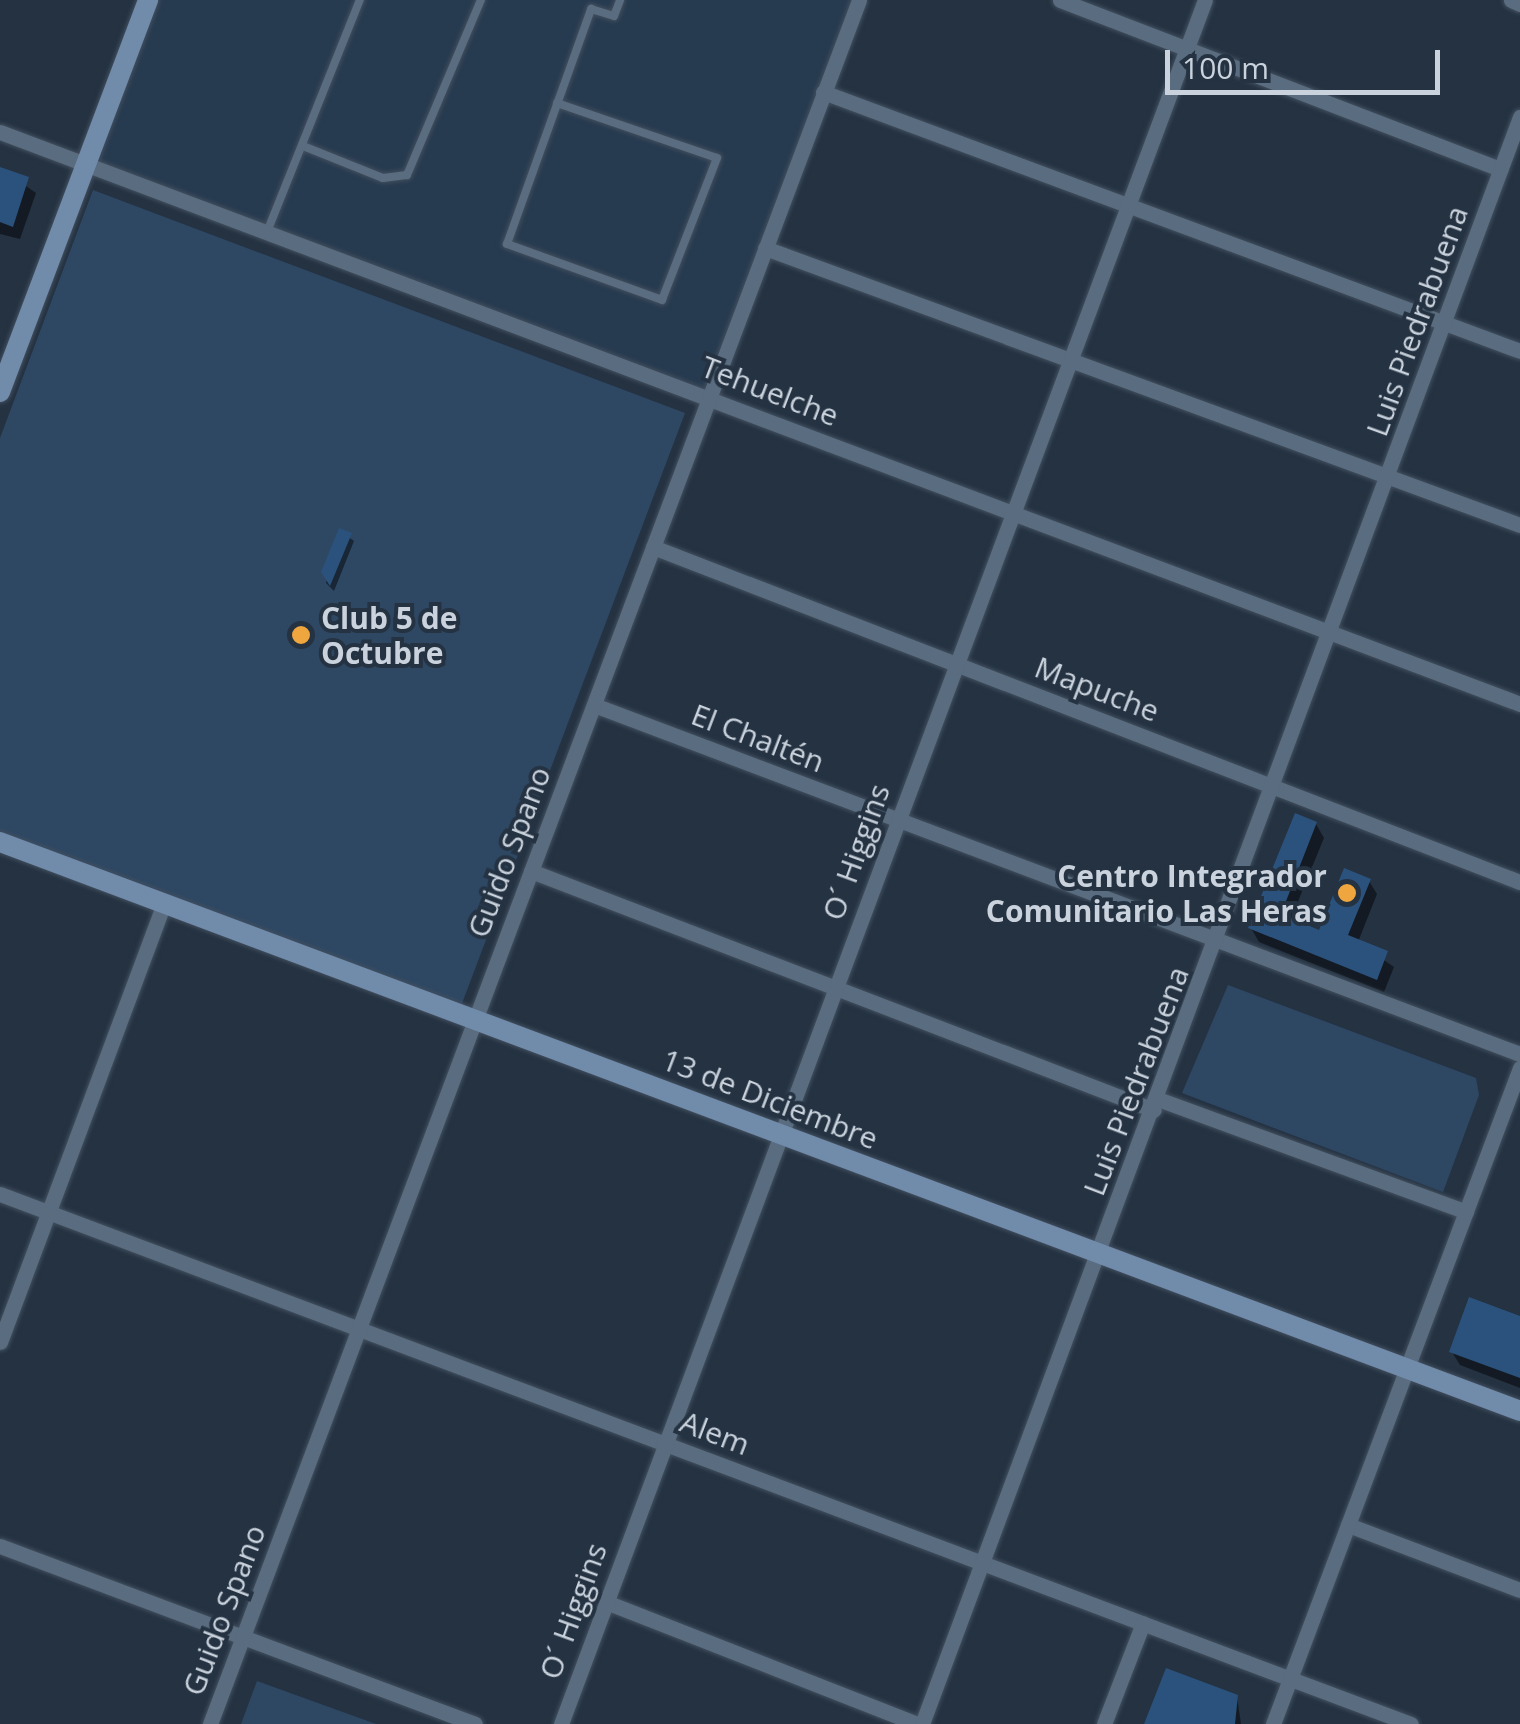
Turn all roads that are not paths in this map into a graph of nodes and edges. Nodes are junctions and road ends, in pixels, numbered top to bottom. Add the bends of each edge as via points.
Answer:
1 (148, 0) edge
2 (360, 0) edge
3 (482, 0) edge
4 (620, 0) edge
5 (858, 0) edge
6 (1060, 0) edge
7 (1205, 0) edge
8 (1510, 0) edge
9 (1520, 4) edge
10 (1187, 48) junction
11 (823, 92) junction
12 (557, 103) junction
13 (1520, 117) edge
14 (0, 132) edge
15 (302, 146) junction
16 (86, 164) junction
17 (1501, 168) junction
18 (1130, 204) junction
19 (267, 232) junction
20 (765, 248) junction
21 (1447, 323) junction
22 (1520, 350) edge
23 (1072, 358) junction
24 (0, 392) edge
25 (710, 397) junction
26 (1390, 476) junction
27 (1012, 513) junction
28 (1520, 525) edge
29 (653, 548) junction
30 (1333, 632) junction
31 (956, 664) junction
32 (594, 704) junction
33 (1520, 704) edge
34 (1274, 786) junction
35 (897, 820) junction
36 (0, 842) edge
37 (532, 870) junction
38 (1520, 882) edge
39 (164, 904) junction
40 (1218, 940) junction
41 (835, 987) junction
42 (475, 1020) junction
43 (1520, 1054) edge
44 (1520, 1068) edge
45 (1156, 1104) junction
46 (780, 1134) junction
47 (0, 1194) edge
48 (48, 1212) junction
49 (1466, 1212) junction
50 (1100, 1254) junction
51 (359, 1329) junction
52 (0, 1342) edge
53 (1407, 1369) junction
54 (1520, 1412) edge
55 (665, 1444) junction
56 (1348, 1525) junction
57 (0, 1546) edge
58 (983, 1563) junction
59 (1520, 1590) edge
60 (606, 1602) junction
61 (1142, 1623) junction
62 (243, 1637) junction
63 (1290, 1678) junction
64 (210, 1724) edge
65 (475, 1724) edge
66 (560, 1724) edge
67 (920, 1724) edge
68 (1104, 1724) edge
69 (1273, 1724) edge
70 (1412, 1724) edge

1 - 16 street
2 - 15 lane
3 - 15 lane via 407,175 382,178
4 - 12 lane via 614,16 591,9
5 - 11 street, Guido Spano
6 - 10 street
7 - 10 street, O´ Higgins
8 - 9 street
10 - 17 street
10 - 18 street, O´ Higgins
11 - 18 street
11 - 20 street, Guido Spano
12 - 12 lane via 717,158 662,300 507,244
13 - 17 street, Luis Piedrabuena
14 - 16 street, Tehuelche
15 - 19 lane
16 - 19 street, Tehuelche
16 - 24 street
17 - 21 street, Luis Piedrabuena
18 - 21 street
18 - 23 street, O´ Higgins
19 - 25 street, Tehuelche
20 - 23 street
20 - 25 street, Guido Spano
21 - 22 street
21 - 26 street, Luis Piedrabuena
23 - 26 street
23 - 27 street, O´ Higgins
25 - 27 street, Tehuelche
25 - 29 street, Guido Spano
26 - 28 street
26 - 30 street, Luis Piedrabuena
27 - 30 street, Tehuelche
27 - 31 street, O´ Higgins
29 - 31 street, Mapuche
29 - 32 street, Guido Spano
30 - 33 street, Tehuelche
30 - 34 street, Luis Piedrabuena
31 - 34 street, Mapuche
31 - 35 street, O´ Higgins
32 - 35 street, El Chaltén
32 - 37 street, Guido Spano
34 - 38 street, Mapuche
34 - 40 street, Luis Piedrabuena
35 - 40 street, El Chaltén
35 - 41 street, O´ Higgins
36 - 39 street, 13 de Diciembre
37 - 41 street
37 - 42 street, Guido Spano
39 - 42 street, 13 de Diciembre
39 - 48 street
40 - 43 street, El Chaltén
40 - 45 street, Luis Piedrabuena
41 - 45 street
41 - 46 street, O´ Higgins
42 - 46 street, 13 de Diciembre
42 - 51 street, Guido Spano
44 - 49 street
45 - 49 street
45 - 50 street, Luis Piedrabuena
46 - 50 street, 13 de Diciembre
46 - 55 street, O´ Higgins
47 - 48 street, Alem
48 - 51 street, Alem
48 - 52 street
49 - 53 street
50 - 53 street, 13 de Diciembre
50 - 58 street, Luis Piedrabuena
51 - 55 street, Alem
51 - 62 street, Guido Spano
53 - 54 street, 13 de Diciembre
53 - 56 street
55 - 58 street, Alem
55 - 60 street, O´ Higgins
56 - 59 street
56 - 63 street
57 - 62 street
58 - 61 street, Alem
58 - 67 street, Luis Piedrabuena
60 - 66 street, O´ Higgins
60 - 67 street
61 - 63 street, Alem
61 - 68 street
62 - 64 street, Guido Spano
62 - 65 street
63 - 69 street
63 - 70 street, Alem

